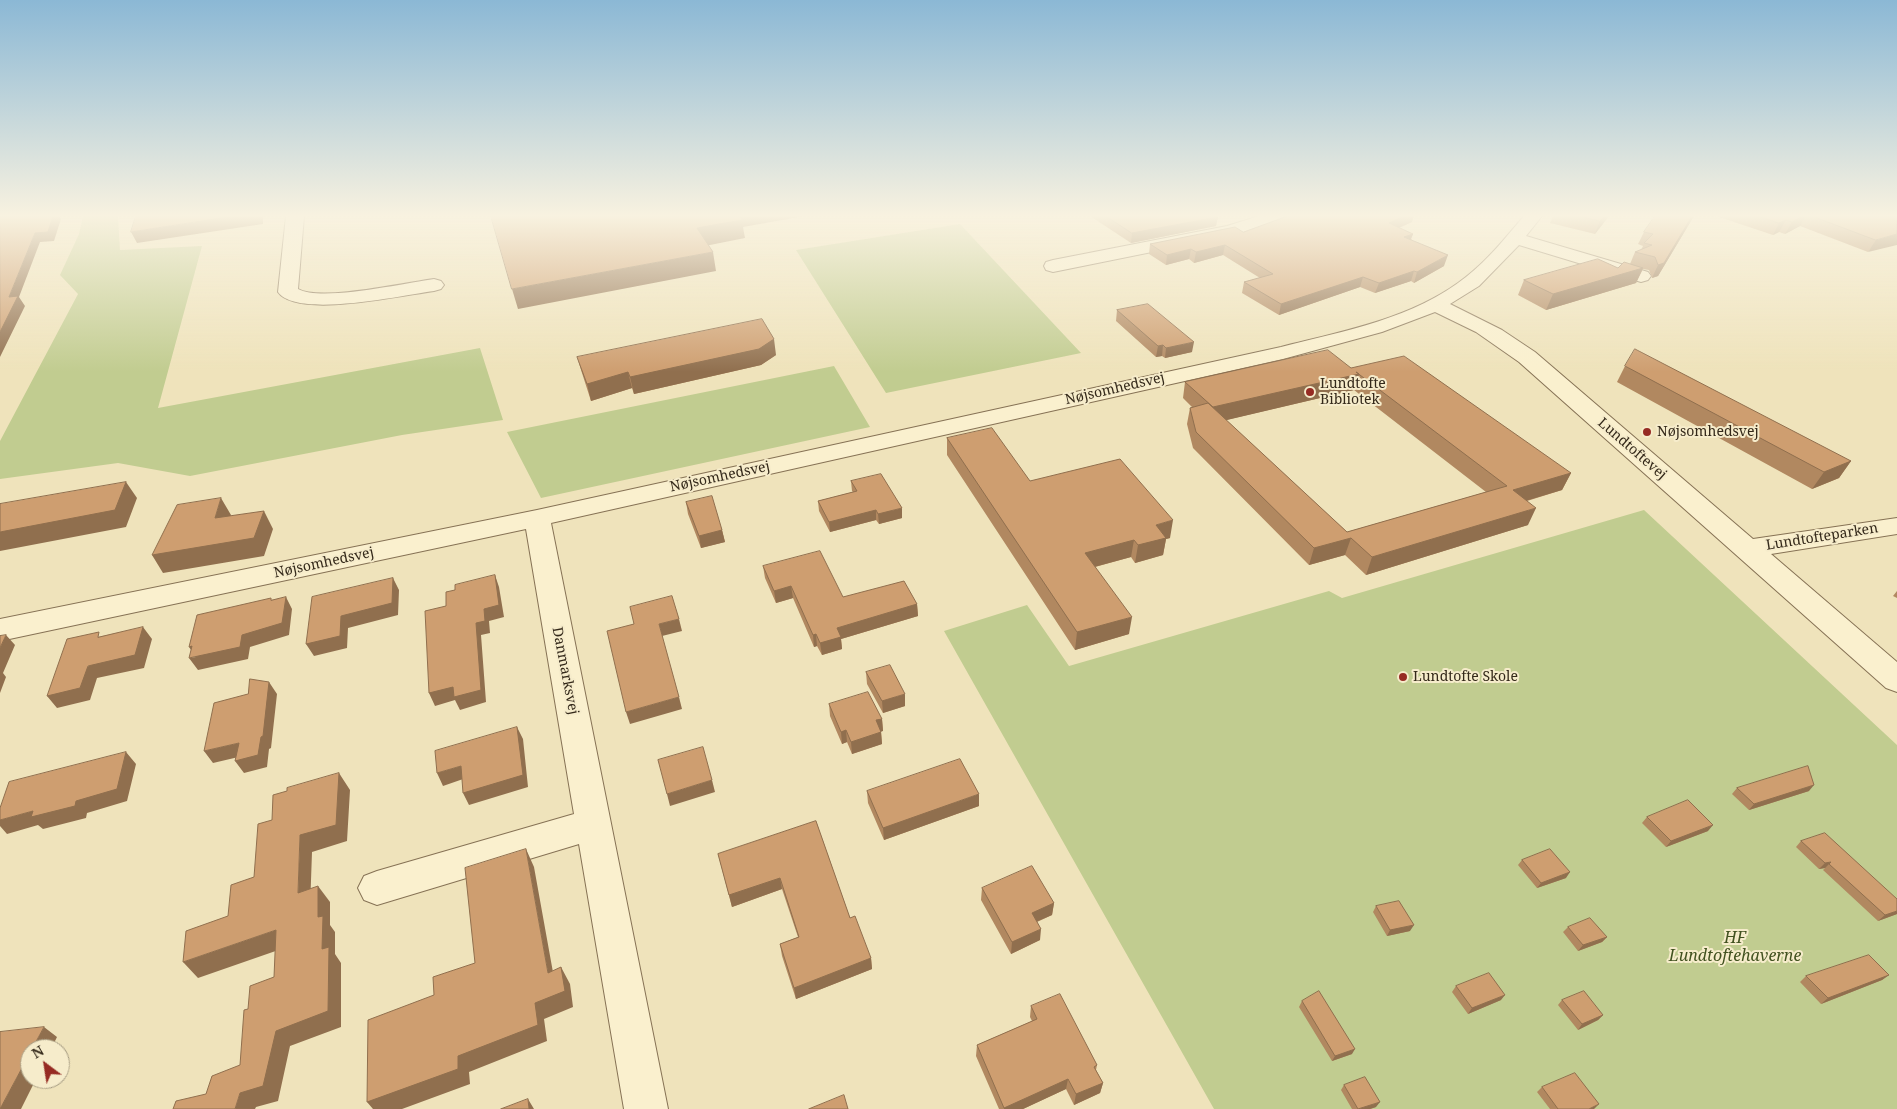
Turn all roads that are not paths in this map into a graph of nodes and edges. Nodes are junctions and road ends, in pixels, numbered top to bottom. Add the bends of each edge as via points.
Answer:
1 (290, 268) edge
2 (1486, 268) edge
3 (1613, 268) edge
4 (1641, 276) edge
5 (434, 285) dead end
6 (1435, 305) junction
7 (537, 518) junction
8 (1897, 526) edge
9 (1747, 549) junction
10 (0, 630) edge
11 (1897, 680) edge
12 (593, 824) junction
13 (376, 888) dead end
14 (646, 1109) edge

1 - 5 street via 288,292 301,299 325,300
2 - 6 street via 1462,289
3 - 4 street
6 - 7 street, Nøjsomhedsvej via 1377,327 1283,353
6 - 9 street, Lundtoftevej via 1506,341 1527,357
7 - 10 street, Nøjsomhedsvej
7 - 12 street, Danmarksvej
8 - 9 street, Lundtofteparken
9 - 11 street, Lundtoftevej
12 - 13 street
12 - 14 street, Danmarksvej

